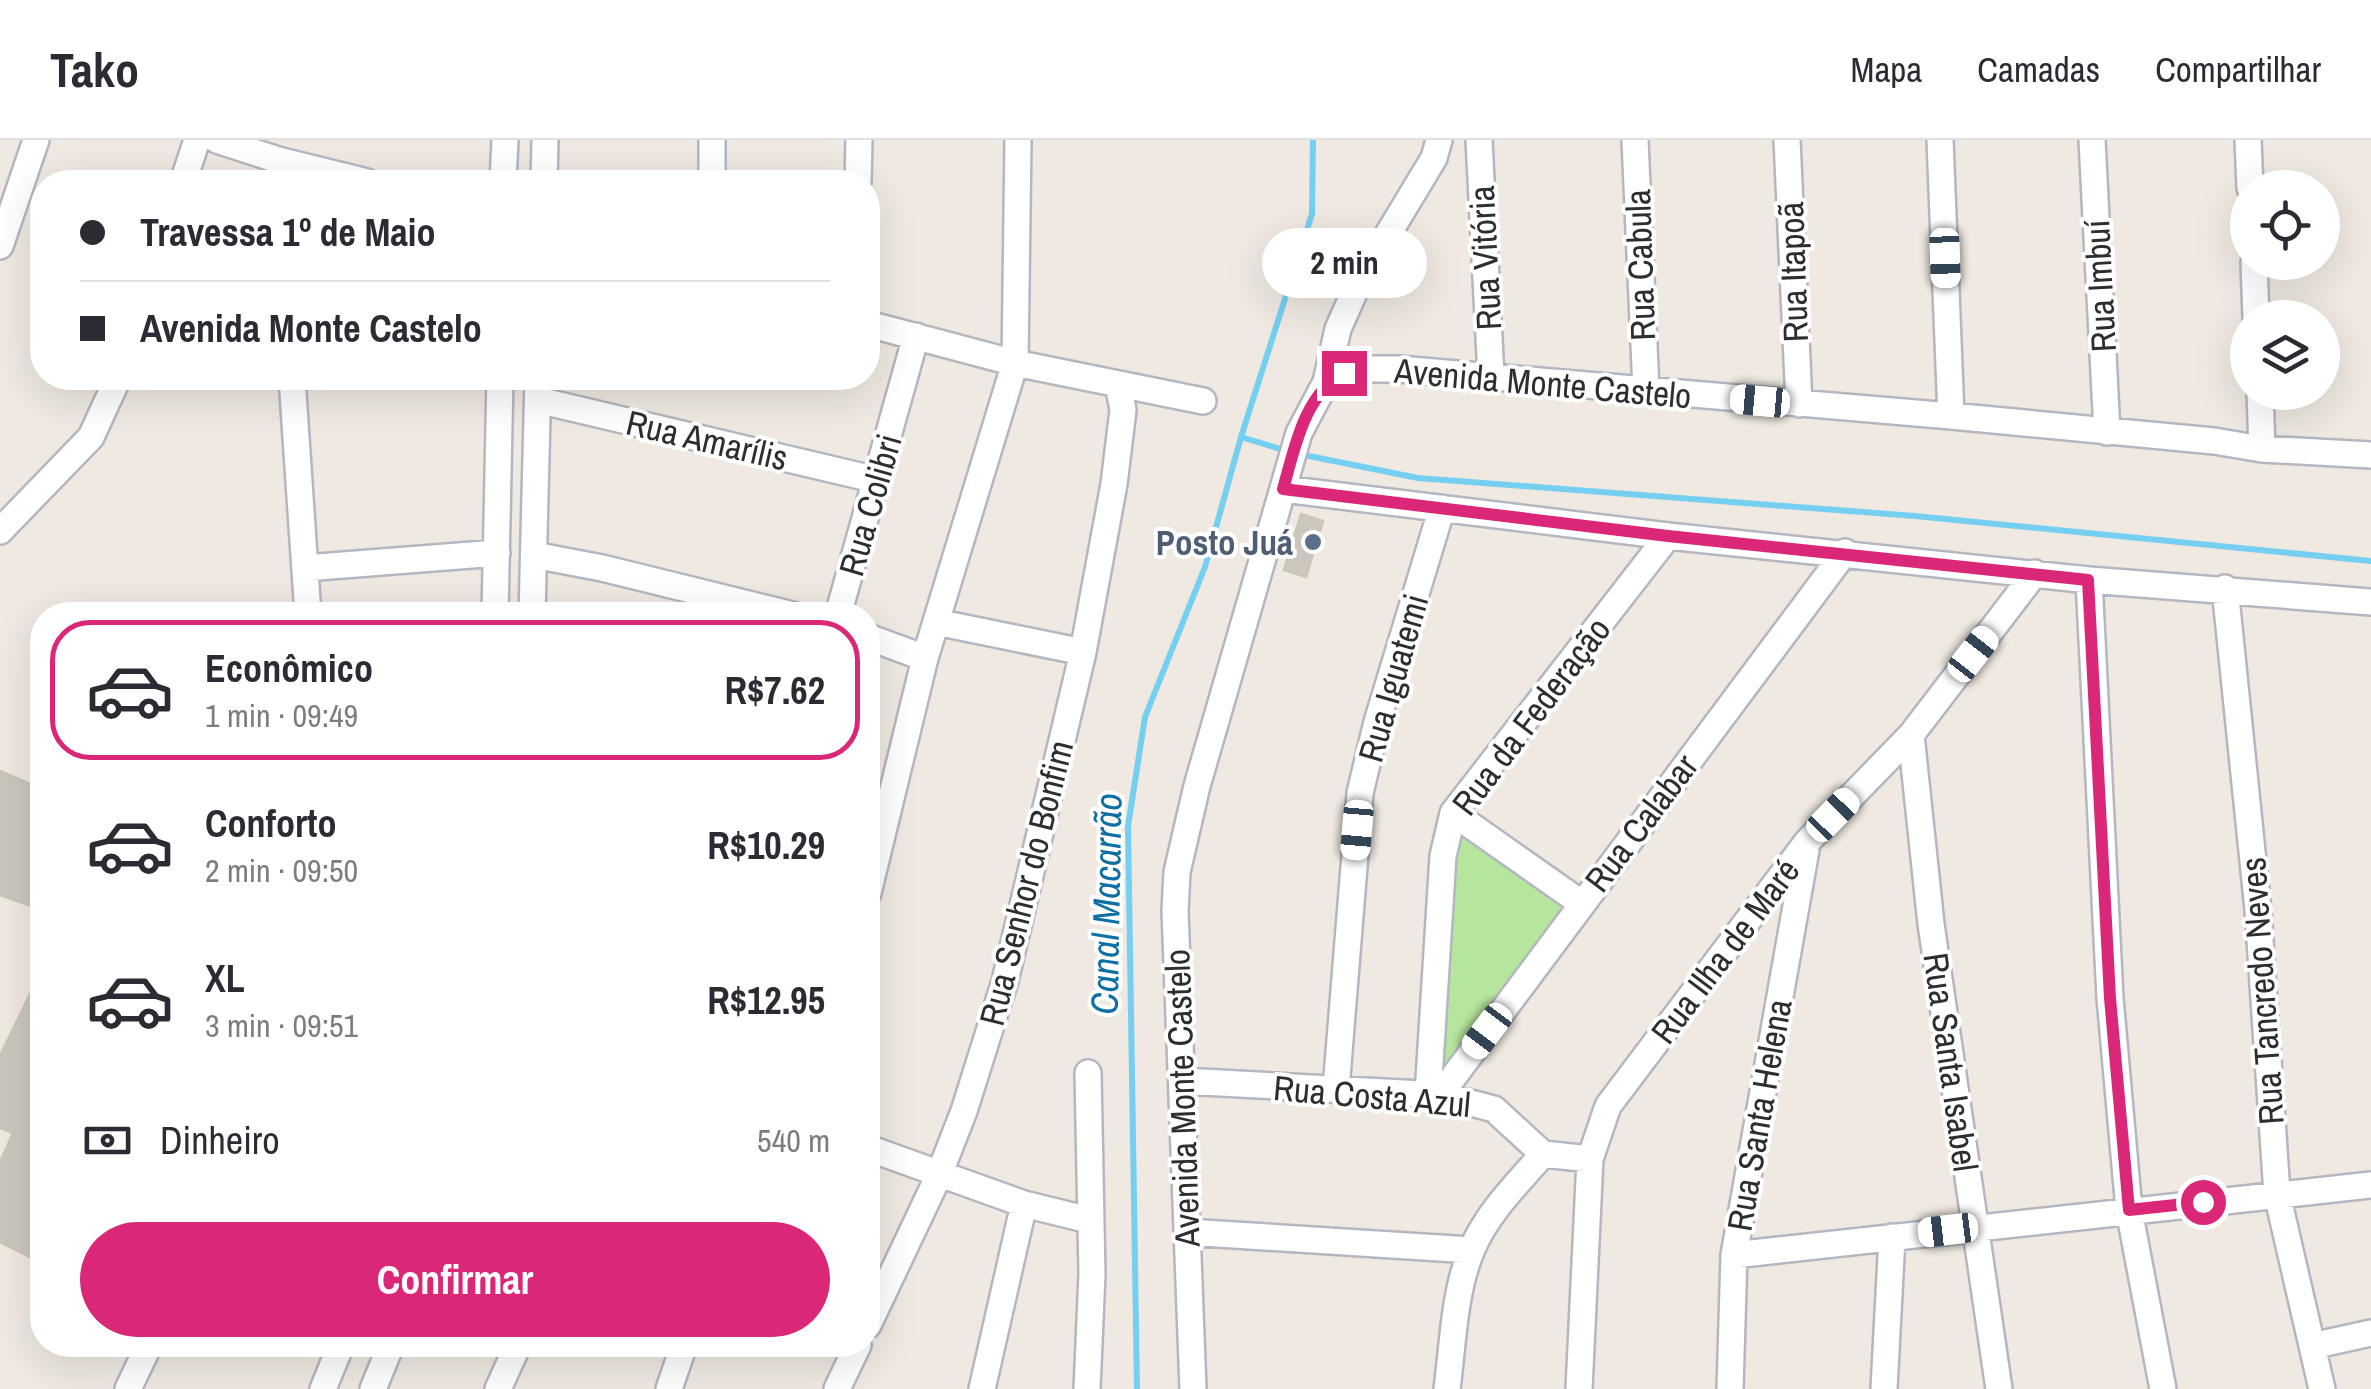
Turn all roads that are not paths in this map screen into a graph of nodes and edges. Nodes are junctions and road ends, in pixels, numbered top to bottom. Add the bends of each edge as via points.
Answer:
1 (36, 140) edge
2 (198, 140) edge
3 (217, 140) edge
4 (504, 140) edge
5 (546, 140) edge
6 (712, 140) edge
7 (860, 140) edge
8 (1018, 140) edge
9 (1439, 140) edge
10 (1479, 140) edge
11 (1635, 140) edge
12 (1788, 140) edge
13 (1940, 140) edge
14 (2092, 140) edge
15 (2248, 140) edge
16 (279, 161) edge
17 (187, 170) edge
18 (317, 170) edge
19 (503, 170) edge
20 (545, 170) edge
21 (712, 170) edge
22 (859, 170) edge
23 (2249, 170) edge
24 (0, 246) edge
25 (880, 327) edge
26 (916, 336) junction
27 (1014, 362) junction
28 (1491, 377) junction
29 (1326, 382) junction
30 (1118, 384) junction
31 (113, 390) edge
32 (293, 390) edge
33 (500, 390) edge
34 (538, 390) edge
35 (542, 390) edge
36 (1646, 390) junction
37 (1202, 402) dead end
38 (1799, 404) junction
39 (2261, 410) edge
40 (1951, 416) junction
41 (2107, 432) junction
42 (2262, 448) junction
43 (2371, 455) edge
44 (1286, 478) junction
45 (877, 480) junction
46 (1442, 508) junction
47 (0, 530) edge
48 (1668, 536) junction
49 (1845, 552) junction
50 (496, 553) junction
51 (534, 555) junction
52 (305, 568) junction
53 (2035, 573) junction
54 (2088, 580) junction
55 (2225, 588) junction
56 (307, 602) edge
57 (495, 602) edge
58 (532, 602) edge
59 (740, 602) edge
60 (842, 602) edge
61 (2371, 602) edge
62 (936, 622) junction
63 (880, 641) edge
64 (1082, 652) junction
65 (925, 658) junction
66 (1912, 735) junction
67 (1453, 814) junction
68 (1807, 842) junction
69 (880, 844) edge
70 (1581, 902) junction
71 (1088, 1073) dead end
72 (1183, 1081) junction
73 (1336, 1089) junction
74 (1434, 1095) junction
75 (880, 1153) edge
76 (1543, 1154) junction
77 (1590, 1159) junction
78 (939, 1175) junction
79 (2371, 1186) edge
80 (2277, 1194) junction
81 (1024, 1204) junction
82 (2129, 1210) junction
83 (1089, 1220) junction
84 (1975, 1227) junction
85 (1187, 1232) junction
86 (1892, 1237) junction
87 (1471, 1250) junction
88 (1734, 1255) junction
89 (880, 1300) edge
90 (2371, 1332) edge
91 (2312, 1346) junction
92 (143, 1357) edge
93 (336, 1357) edge
94 (386, 1357) edge
95 (513, 1357) edge
96 (680, 1357) edge
97 (852, 1357) edge
98 (128, 1389) edge
99 (323, 1389) edge
100 (372, 1389) edge
101 (498, 1389) edge
102 (669, 1389) edge
103 (837, 1389) edge
104 (982, 1389) edge
105 (1087, 1389) edge
106 (1193, 1389) edge
107 (1447, 1389) edge
108 (1579, 1389) edge
109 (1730, 1389) edge
110 (1884, 1389) edge
111 (2000, 1389) edge
112 (2163, 1389) edge
113 (2322, 1389) edge

1 - 24 street
2 - 17 street
3 - 16 street
4 - 19 street
5 - 20 street
6 - 21 street
7 - 22 street
8 - 27 street
9 - 29 street via 1358,284
10 - 28 street, Rua Vitória
11 - 36 street, Rua Cabula
12 - 38 street, Rua Itapoã
13 - 40 street
14 - 41 street, Rua Imbuí
15 - 23 street
16 - 18 street
25 - 26 street
26 - 27 street
26 - 45 street, Rua Colibri
27 - 30 street
27 - 62 street
28 - 29 street, Avenida Monte Castelo via 1356,369
28 - 36 street, Avenida Monte Castelo
29 - 44 street, Avenida Monte Castelo
30 - 37 street
30 - 64 street, Rua Senhor do Bonfim via 1123,401 1114,484
31 - 47 street via 92,436
32 - 52 street
33 - 50 street
34 - 51 street
35 - 45 street, Rua Amarílis
36 - 38 street, Avenida Monte Castelo
38 - 40 street, Avenida Monte Castelo
39 - 42 street
40 - 41 street, Avenida Monte Castelo
41 - 42 street, Avenida Monte Castelo
42 - 43 street, Avenida Monte Castelo
44 - 46 street
44 - 72 street, Avenida Monte Castelo via 1177,872
45 - 60 street, Rua Colibri
46 - 48 street
46 - 73 street, Rua Iguatemi via 1360,794
48 - 49 street
48 - 67 street, Rua da Federação
49 - 53 street
49 - 70 street, Rua Calabar
50 - 52 street
50 - 57 street
51 - 58 street
51 - 59 street
52 - 56 street
53 - 54 street
53 - 66 street, Rua Ilha de Maré
54 - 55 street
54 - 82 street via 2110,998
55 - 61 street
55 - 80 street, Rua Tancredo Neves via 2258,910
62 - 64 street
62 - 65 street
63 - 65 street
64 - 78 street, Rua Senhor do Bonfim via 1005,981
65 - 69 street
66 - 68 street, Rua Ilha de Maré
66 - 84 street, Rua Santa Isabel via 1931,924
67 - 70 street
67 - 74 street, Rua da Federação via 1443,856
68 - 77 street, Rua Ilha de Maré via 1608,1106
68 - 88 street, Rua Santa Helena
70 - 74 street, Rua Calabar
71 - 83 street
72 - 73 street, Rua Costa Azul
72 - 85 street, Avenida Monte Castelo
73 - 74 street, Rua Costa Azul
74 - 76 street, Rua Costa Azul via 1494,1109
75 - 78 street
76 - 77 street
76 - 87 street via 1494,1210
77 - 108 street, Rua Ilha de Maré
78 - 81 street
78 - 89 street, Rua Senhor do Bonfim
79 - 80 street
80 - 82 street
80 - 91 street, Rua Tancredo Neves
81 - 83 street
81 - 104 street
82 - 84 street
82 - 112 street
83 - 105 street
84 - 86 street
84 - 111 street, Rua Santa Isabel
85 - 87 street
85 - 106 street, Avenida Monte Castelo
86 - 88 street
86 - 110 street
87 - 107 street
88 - 109 street, Rua Santa Helena
90 - 91 street
91 - 113 street, Rua Tancredo Neves
92 - 98 street
93 - 99 street
94 - 100 street
95 - 101 street
96 - 102 street
97 - 103 street

